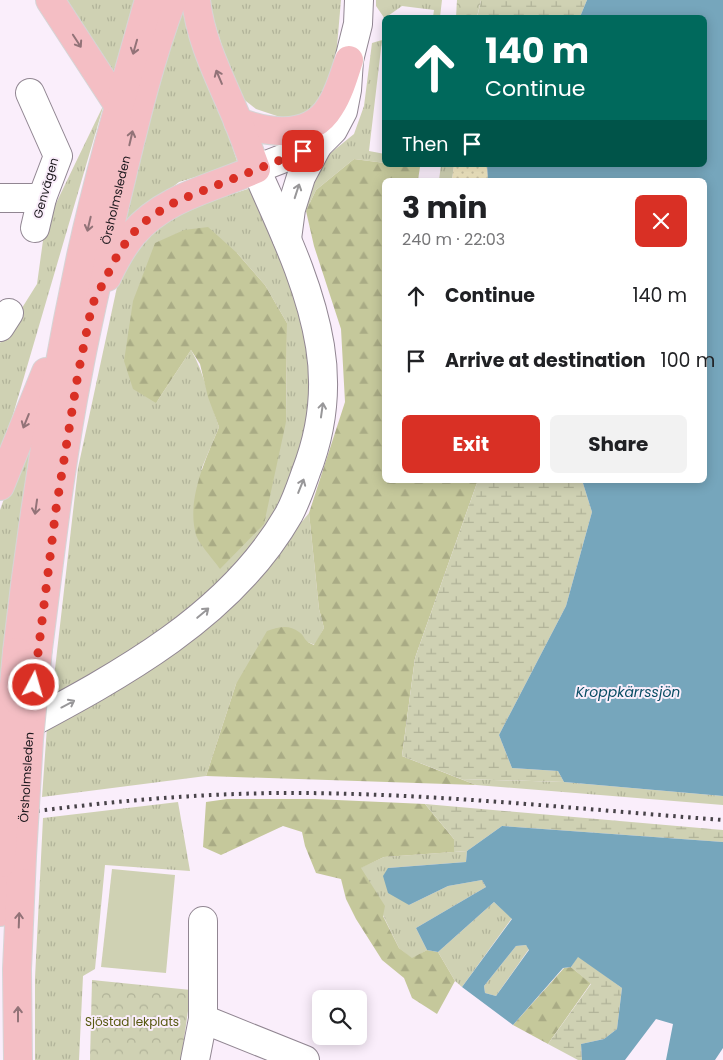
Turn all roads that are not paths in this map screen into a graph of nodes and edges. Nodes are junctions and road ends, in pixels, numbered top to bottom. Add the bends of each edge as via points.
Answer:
1 (50, 0) edge
2 (149, 0) edge
3 (172, 0) edge
4 (196, 0) edge
5 (359, 0) edge
6 (350, 60) junction
7 (30, 93) dead end
8 (119, 106) junction
9 (238, 122) junction
10 (318, 144) junction
11 (256, 169) junction
12 (0, 198) edge
13 (42, 198) junction
14 (35, 228) dead end
15 (287, 239) junction
16 (81, 308) junction
17 (0, 486) edge
18 (0, 739) edge
19 (12, 860) junction
20 (0, 912) edge
21 (203, 921) dead end
22 (203, 1019) junction
23 (18, 1060) edge
24 (195, 1060) edge
25 (305, 1060) edge

1 -> 8 main road
2 -> 8 main road, Örsholmsleden
16 -> 3 main road, Örsholmsleden via 158,38
9 -> 4 main road via 209,54
5 - 6 street via 358,24
6 - 9 main road via 330,108 317,122 287,132 256,129
6 - 10 street via 343,111 333,130
7 - 13 street, Genvägen via 58,156
8 -> 16 main road, Örsholmsleden via 100,177
9 - 11 main road
10 - 11 street
15 -> 10 street via 296,192
11 - 15 street
11 - 16 main road via 177,201 150,217 133,233
12 - 13 street
13 - 14 street, Genvägen
18 -> 15 street via 85,694 152,653 228,592 277,534 290,512 312,457 324,396 314,316
16 -> 17 main road
16 - 19 main road, Örsholmsleden, bridge via 42,459 28,650 9,740
19 - 20 main road, Örsholmsleden
23 -> 19 main road, Örsholmsleden via 18,968
21 - 22 street
22 - 24 street
22 - 25 street

